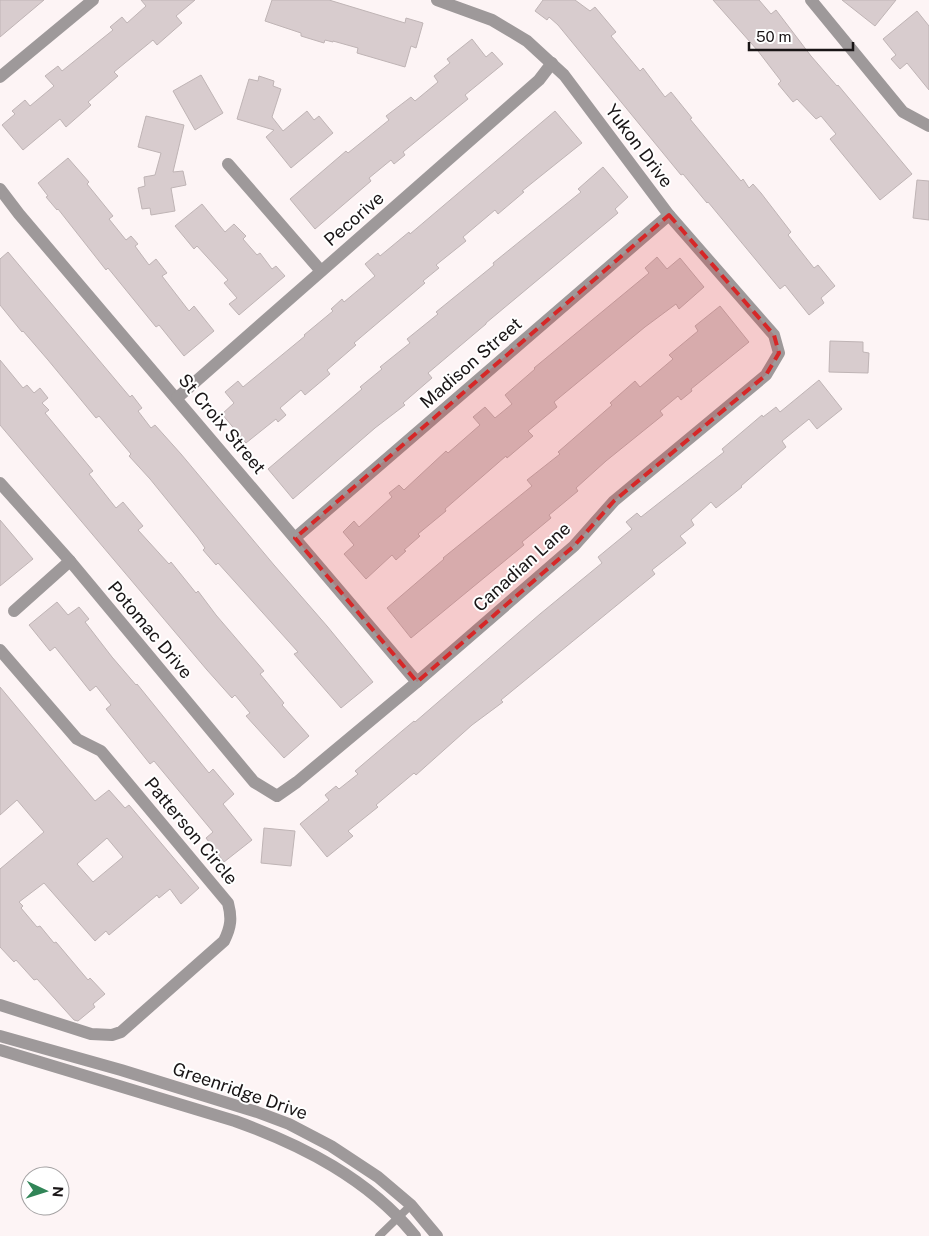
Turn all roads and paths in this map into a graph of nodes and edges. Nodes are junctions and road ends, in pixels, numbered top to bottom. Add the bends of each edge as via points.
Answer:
1 (93, 0) edge
2 (438, 0) edge
3 (811, 0) edge
4 (552, 63) junction
5 (0, 77) edge
6 (929, 126) edge
7 (228, 164) dead end
8 (0, 189) edge
9 (669, 215) junction
10 (321, 271) junction
11 (779, 353) joint
12 (177, 398) junction
13 (0, 483) edge
14 (295, 538) junction
15 (70, 561) junction
16 (14, 610) dead end
17 (0, 650) edge
18 (417, 682) junction
19 (276, 796) joint
20 (0, 1005) edge
21 (0, 1036) edge
22 (0, 1050) edge
23 (411, 1205) junction
24 (398, 1218) junction
25 (380, 1236) edge
26 (415, 1236) edge
27 (437, 1236) edge

1 - 5 street
2 - 4 street, Yukon Drive via 492,20 527,41
3 - 6 street via 902,112
4 - 9 street, Yukon Drive
4 - 10 street, Pecorive via 539,80
7 - 10 street
8 - 12 street, St Croix Street
9 - 11 street, Yukon Drive via 774,335
9 - 14 street, Madison Street
10 - 12 street, Pecorive
11 - 18 street, Canadian Lane via 766,374 614,500 574,546
12 - 14 street, St Croix Street
13 - 15 street, Potomac Drive
14 - 18 street, St Croix Street
15 - 16 street
15 - 19 street, Potomac Drive via 254,782
17 - 20 street, Patterson Circle via 77,739 101,751 228,903 232,918 224,941 121,1032 92,1034
18 - 19 street, Canadian Lane
21 - 23 street, Greenridge Drive via 289,1124 357,1162
22 - 24 street, Greenridge Drive via 263,1131 330,1163
23 - 24 lane
23 - 27 street, Greenridge Drive
24 - 25 lane
24 - 26 street, Greenridge Drive

